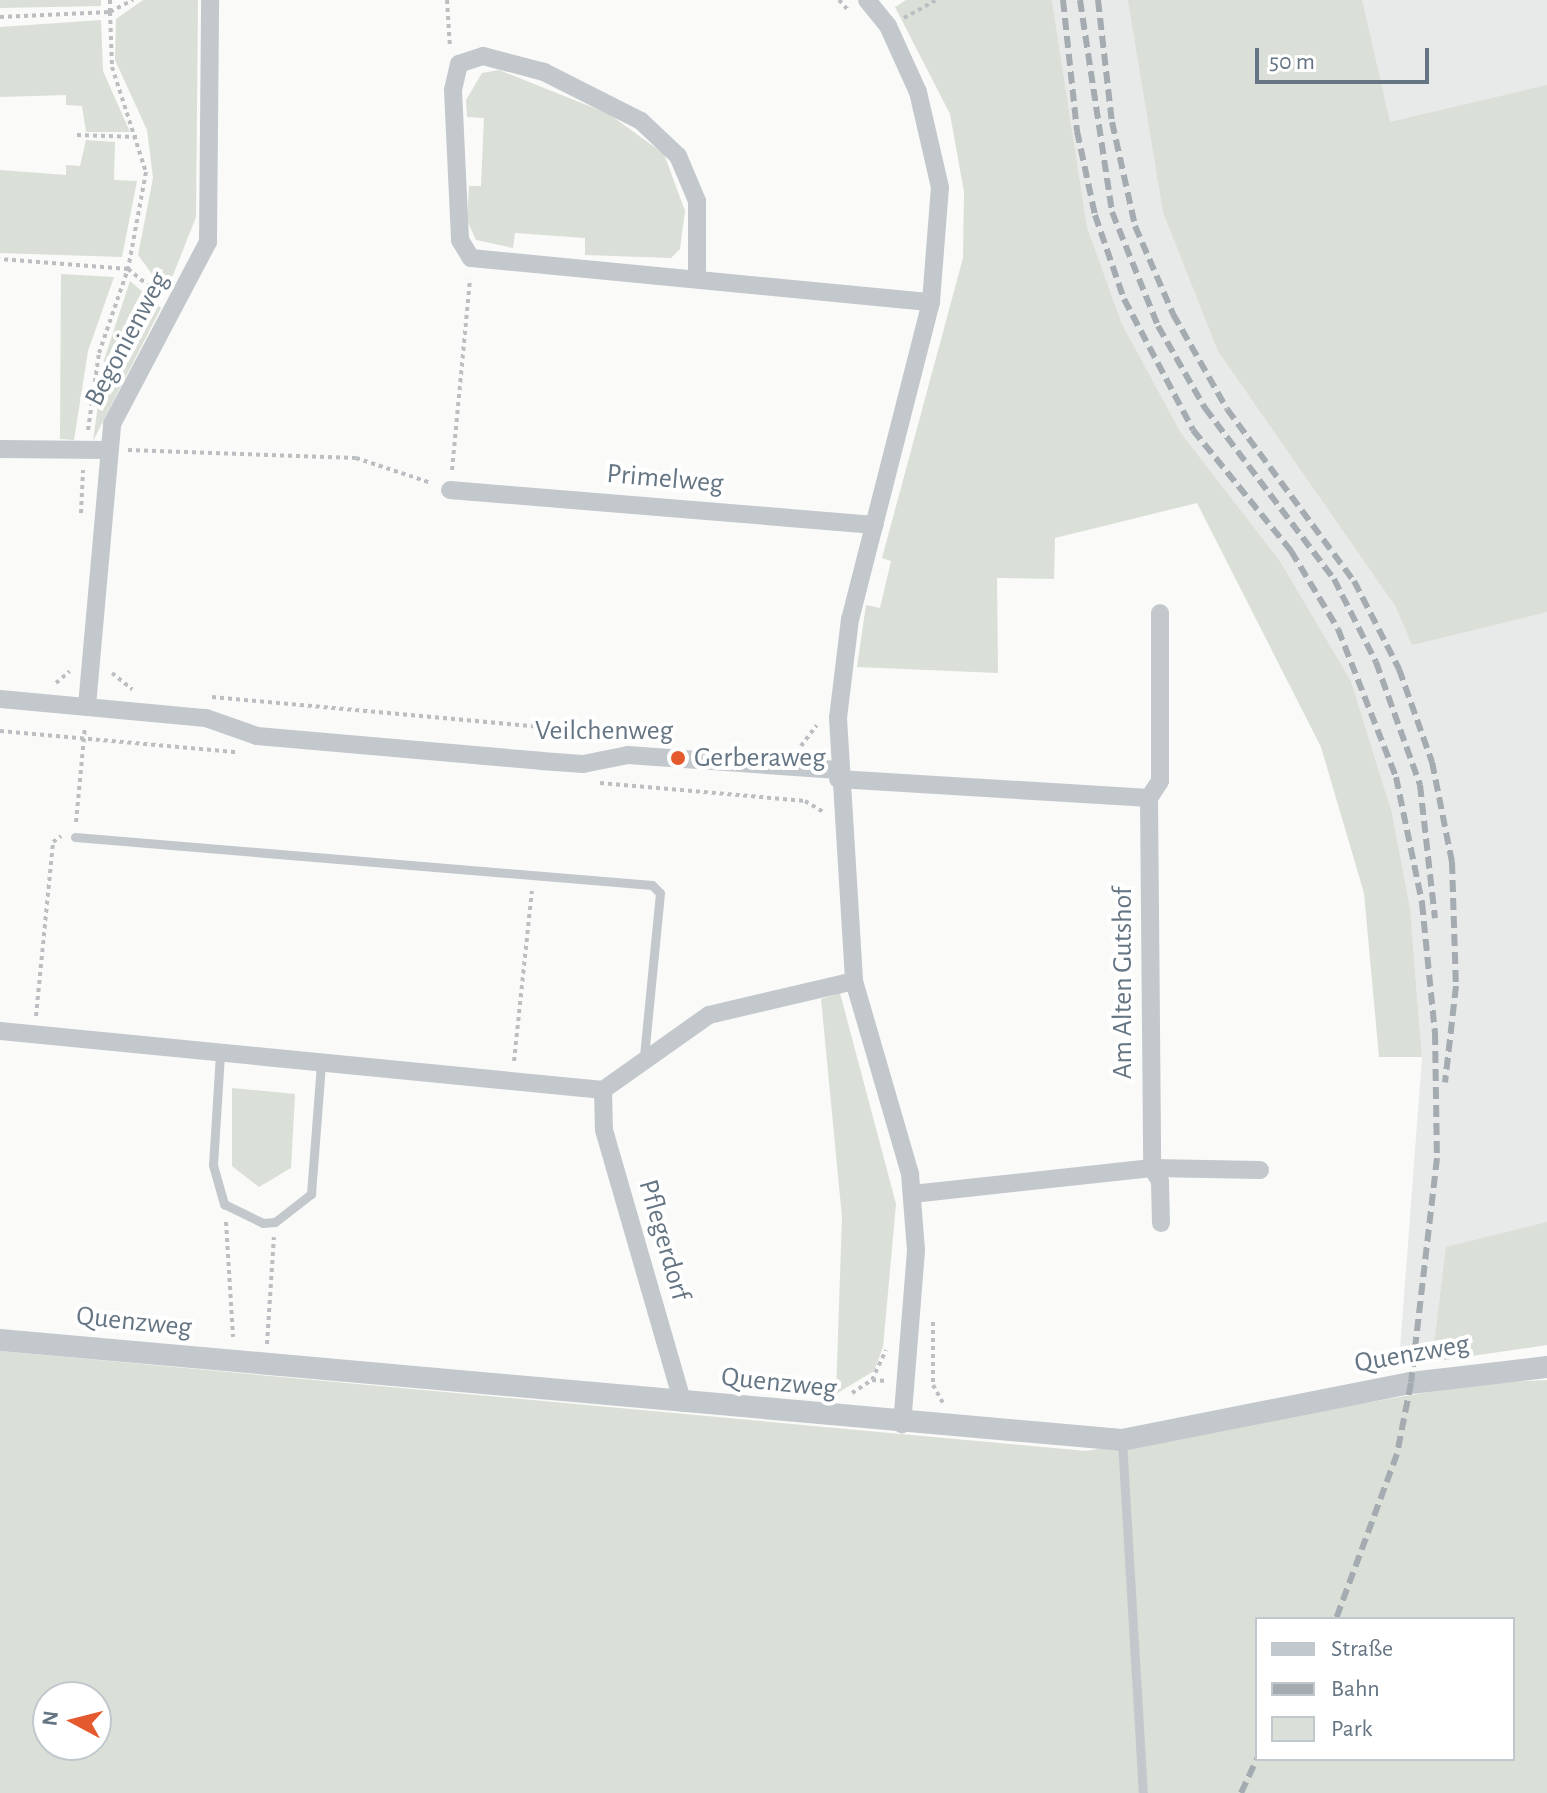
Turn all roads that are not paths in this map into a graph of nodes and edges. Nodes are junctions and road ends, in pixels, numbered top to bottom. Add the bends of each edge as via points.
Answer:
1 (210, 0) edge
2 (867, 0) edge
3 (697, 275) junction
4 (931, 302) junction
5 (0, 449) edge
6 (116, 453) junction
7 (450, 490) road end
8 (875, 525) junction
9 (1160, 613) dead end
10 (0, 699) edge
11 (87, 706) junction
12 (837, 775) junction
13 (1149, 798) junction
14 (75, 837) road end
15 (854, 981) junction
16 (0, 1031) edge
17 (220, 1054) junction
18 (644, 1055) junction
19 (321, 1063) junction
20 (603, 1090) junction
21 (1152, 1168) junction
22 (1260, 1170) dead end
23 (912, 1194) junction
24 (1161, 1223) dead end
25 (0, 1340) edge
26 (1547, 1367) edge
27 (683, 1403) junction
28 (902, 1424) junction
29 (1122, 1440) junction
30 (1143, 1793) edge

1 - 6 street, Begonienweg via 208,242
2 - 4 street via 888,26 932,131 940,187
3 - 3 street via 471,258 460,240 453,90 459,64 483,56 544,72 641,121 678,156 697,201
3 - 4 street
4 - 8 street
5 - 6 street
6 - 11 street, Begonienweg
7 - 8 street, Primelweg
8 - 12 street via 850,619
9 - 13 street, Am Alten Gutshof via 1160,781
10 - 11 street, Veilchenweg
11 - 12 street, Veilchenweg via 206,718 257,736 583,764 628,755
12 - 13 street
12 - 15 street
13 - 21 street, Am Alten Gutshof
14 - 18 lane via 652,885 660,893
15 - 18 street via 709,1015
15 - 23 street
16 - 17 street
17 - 19 street
17 - 19 lane via 213,1165 224,1204 248,1221 275,1222 311,1194
18 - 20 street
19 - 20 street
20 - 27 street, Pflegerdorf via 604,1130
21 - 22 street
21 - 23 street
21 - 24 street, Am Alten Gutshof via 1160,1181
23 - 28 street via 916,1251
25 - 27 street, Quenzweg
26 - 29 street, Quenzweg via 1411,1383
27 - 28 street, Quenzweg
28 - 29 street, Quenzweg
29 - 30 lane

